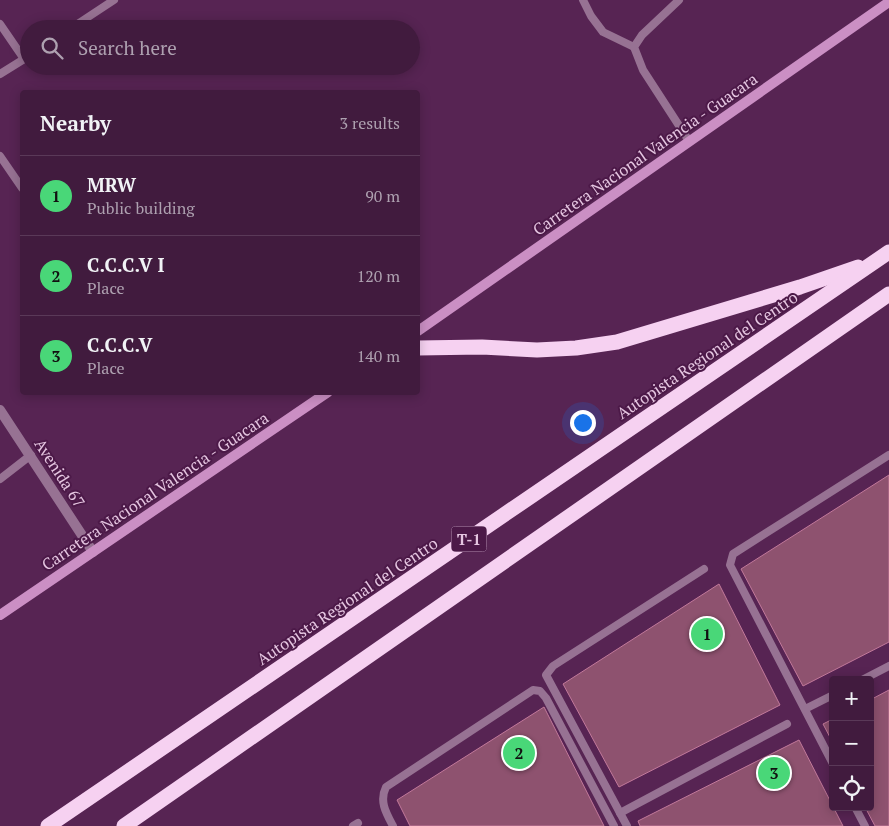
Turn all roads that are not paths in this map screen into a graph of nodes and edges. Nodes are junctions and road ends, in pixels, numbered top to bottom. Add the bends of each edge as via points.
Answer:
1 (114, 0) edge
2 (583, 0) edge
3 (679, 0) edge
4 (889, 2) edge
5 (84, 20) edge
6 (0, 24) edge
7 (634, 46) junction
8 (20, 49) edge
9 (20, 61) edge
10 (0, 74) edge
11 (690, 141) junction
12 (0, 156) edge
13 (20, 185) edge
14 (889, 252) edge
15 (876, 261) junction
16 (889, 294) edge
17 (420, 330) edge
18 (420, 348) edge
19 (324, 395) edge
20 (0, 410) edge
21 (888, 455) edge
22 (31, 456) junction
23 (0, 480) edge
24 (93, 552) junction
25 (704, 569) dead end
26 (0, 615) edge
27 (889, 666) edge
28 (870, 676) edge
29 (829, 697) edge
30 (805, 709) junction
31 (787, 724) dead end
32 (829, 756) edge
33 (857, 811) edge
34 (620, 813) junction
35 (48, 826) edge
36 (124, 826) edge
37 (393, 826) edge
38 (614, 826) edge
39 (628, 826) edge
40 (865, 826) edge

1 - 5 lane
2 - 7 lane via 603,32
3 - 7 lane
4 - 11 main road, Carretera Nacional Valencia - Guacara
6 - 8 lane
7 - 11 lane via 643,70
9 - 10 lane
11 - 17 main road, Carretera Nacional Valencia - Guacara
12 - 13 lane
14 - 15 highway, Autopista Regional del Centro / T-1
15 - 18 highway via 617,342 537,350
15 - 35 highway, Autopista Regional del Centro / T-1
16 - 36 highway, T-1
19 - 24 main road, Carretera Nacional Valencia - Guacara
20 - 22 street, Avenida 67
21 - 30 lane via 733,554 730,564
22 - 23 lane
22 - 24 street, Avenida 67
24 - 26 main road, Carretera Nacional Valencia - Guacara
25 - 34 lane via 553,666 546,675
27 - 28 lane
29 - 30 lane
30 - 32 lane
31 - 34 lane
33 - 40 lane
34 - 39 lane
37 - 38 lane via 385,812 382,795 386,787 533,690 540,691 546,698

